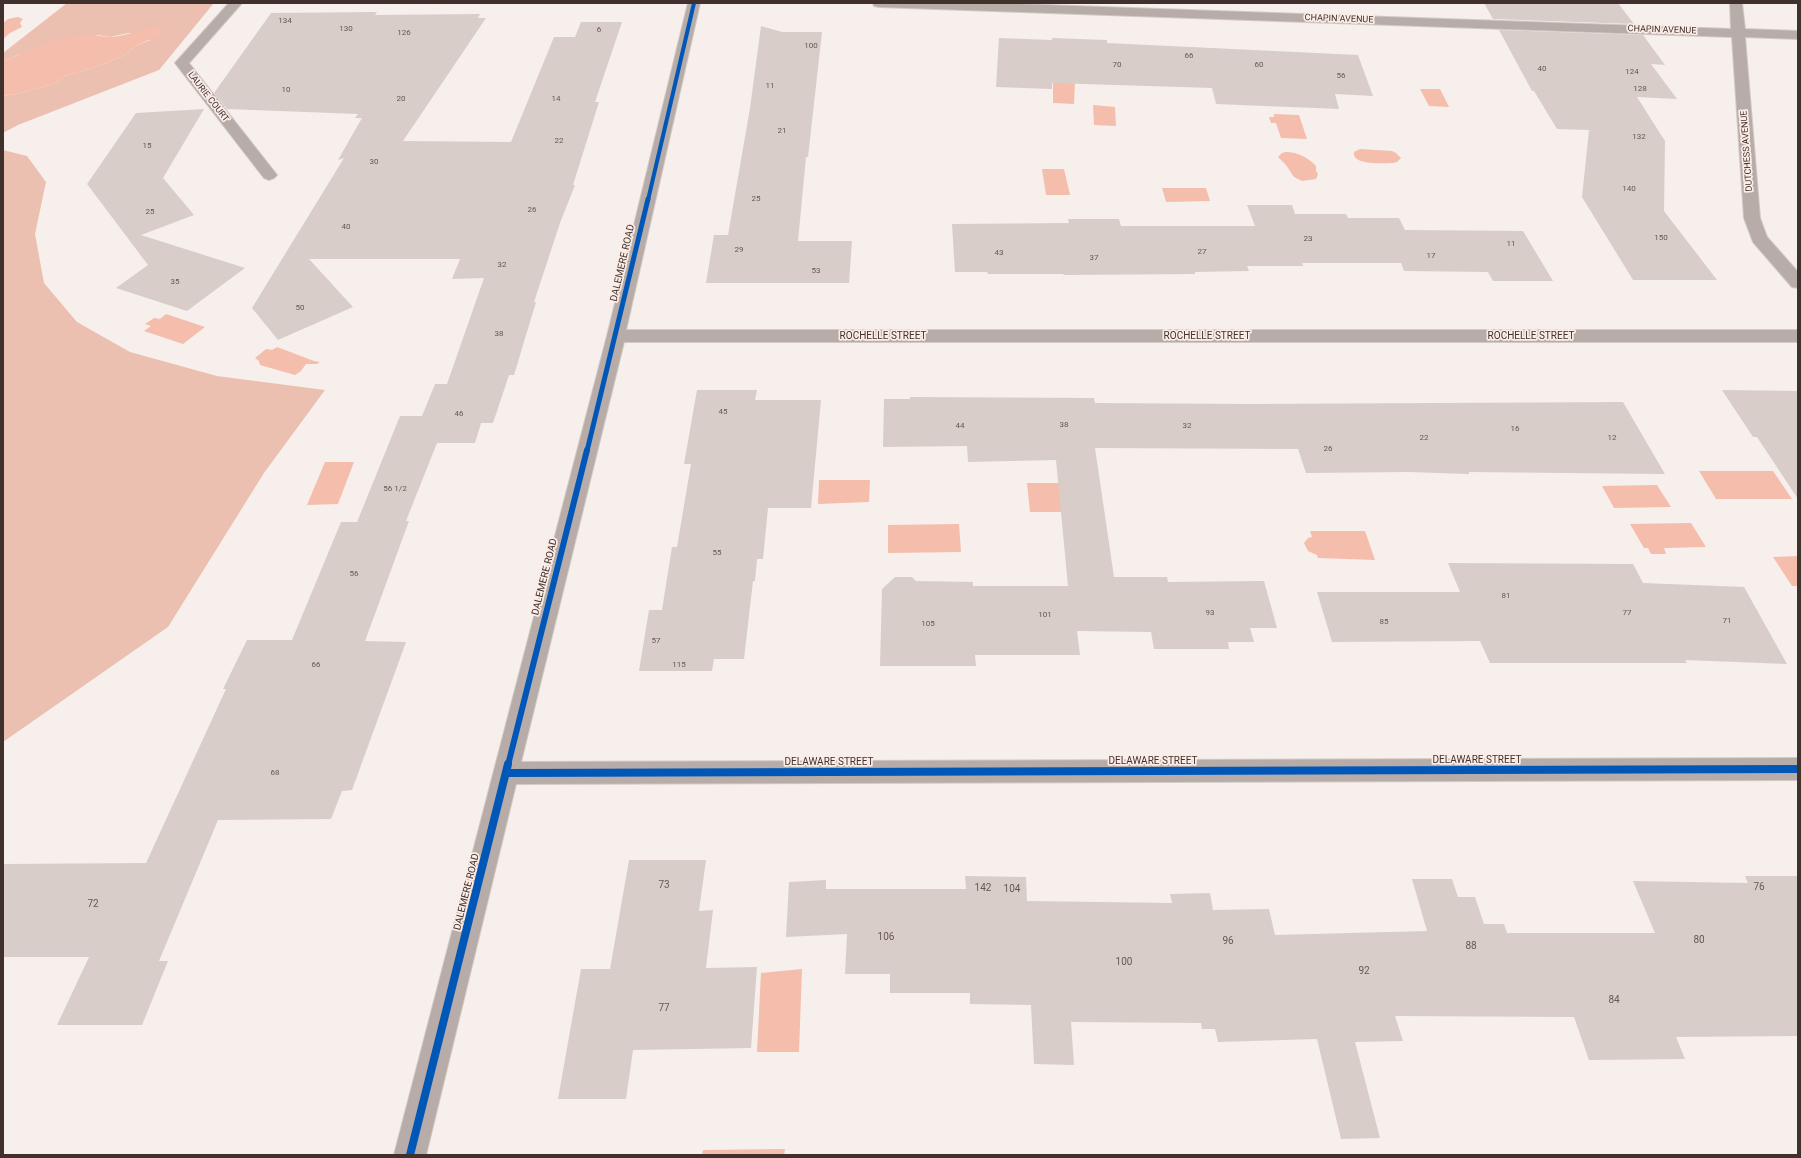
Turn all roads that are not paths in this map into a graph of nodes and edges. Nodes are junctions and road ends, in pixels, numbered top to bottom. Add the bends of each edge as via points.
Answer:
1 (236, 3) edge
2 (694, 3) edge
3 (879, 3) edge
4 (1736, 3) edge
5 (991, 6) edge
6 (1738, 33) junction
7 (1798, 35) edge
8 (269, 175) dead end
9 (1798, 283) edge
10 (616, 336) junction
11 (1798, 336) edge
12 (1798, 769) edge
13 (507, 773) junction
14 (410, 1155) edge

1 - 8 street, LAURIE COURT via 182,63
2 - 10 street, DALEMERE ROAD
3 - 5 street, CHAPIN AVENUE
4 - 6 street, DUTCHESS AVENUE
5 - 6 street, CHAPIN AVENUE via 1379,15
6 - 7 street, CHAPIN AVENUE
6 - 9 street, DUTCHESS AVENUE via 1752,218 1759,238
10 - 11 street, ROCHELLE STREET
10 - 13 street, DALEMERE ROAD
12 - 13 street, DELAWARE STREET
13 - 14 street, DALEMERE ROAD

